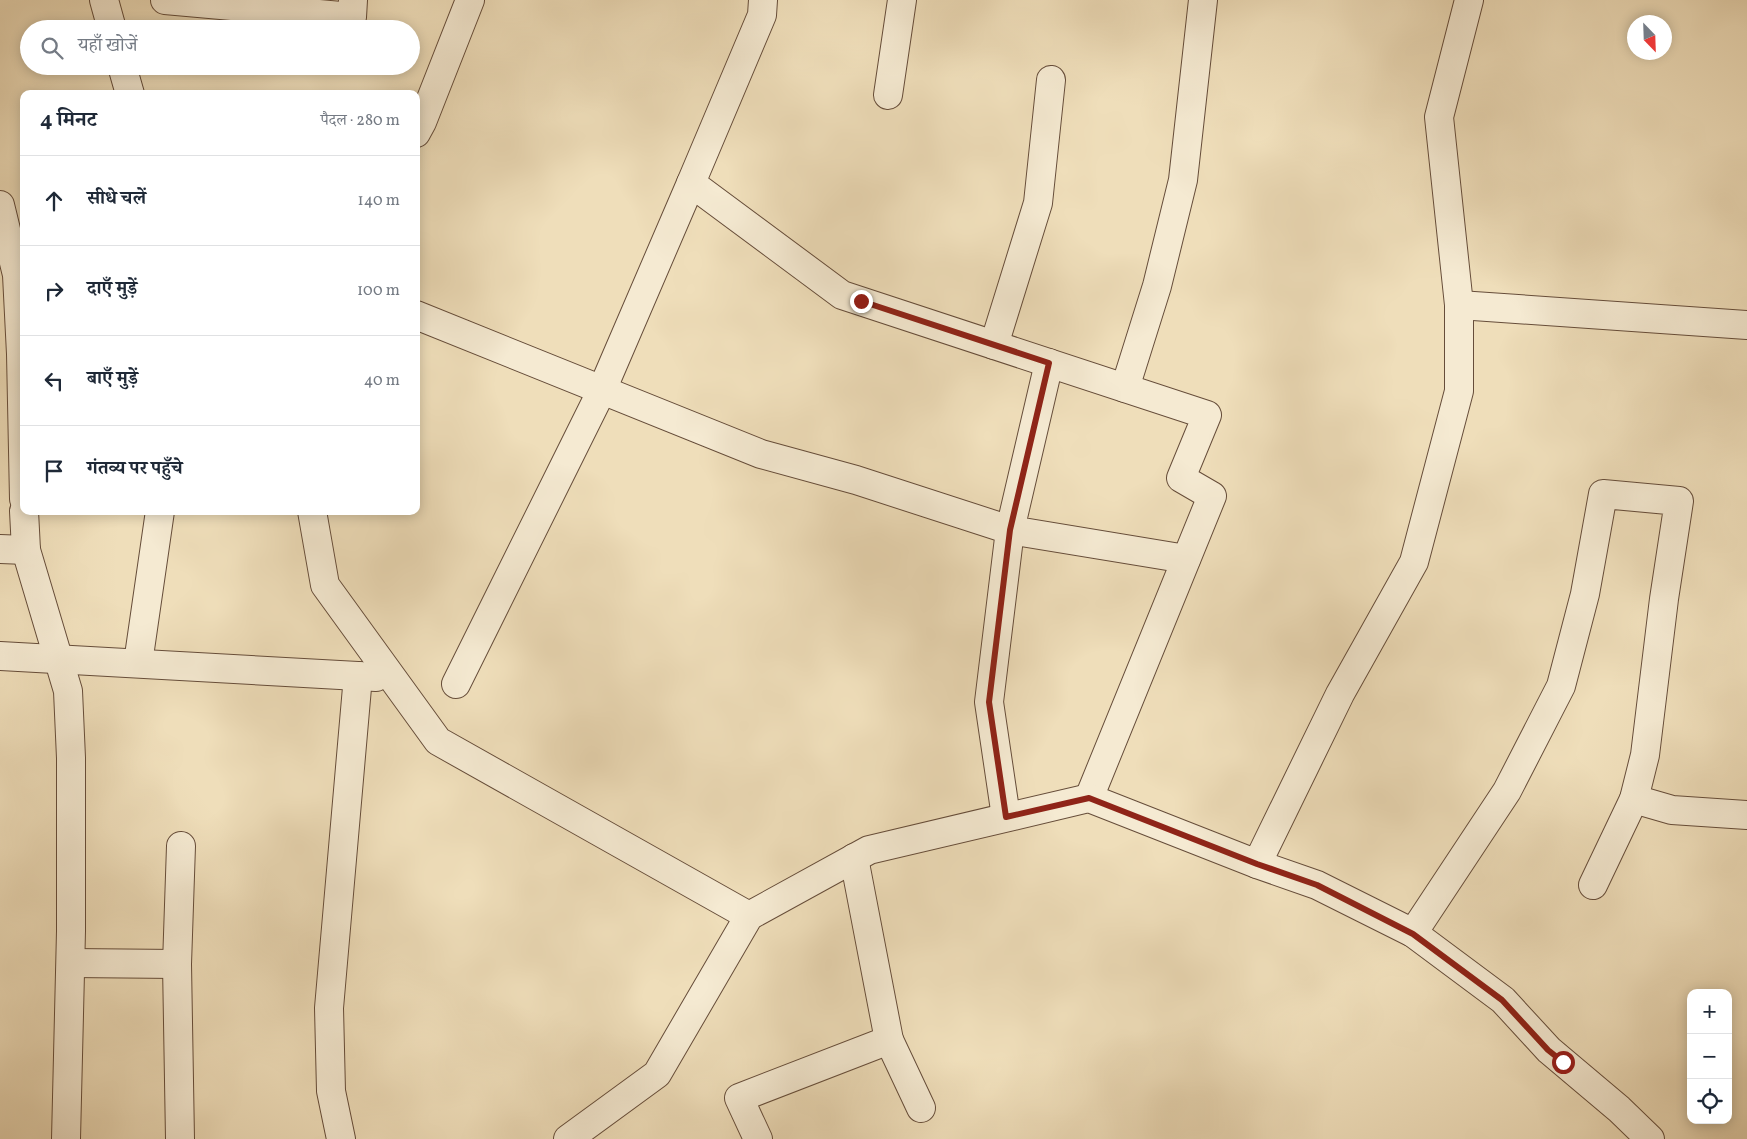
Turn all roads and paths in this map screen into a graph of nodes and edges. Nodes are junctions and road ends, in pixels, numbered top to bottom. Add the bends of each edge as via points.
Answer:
1 (104, 0) edge
2 (165, 0) edge
3 (353, 0) edge
4 (470, 0) edge
5 (763, 0) edge
6 (902, 0) edge
7 (1203, 0) edge
8 (1469, 0) edge
9 (110, 20) edge
10 (125, 75) edge
11 (1051, 80) dead end
12 (129, 90) edge
13 (888, 95) dead end
14 (420, 126) edge
15 (691, 183) junction
16 (0, 205) edge
17 (1459, 305) junction
18 (420, 317) edge
19 (1747, 325) edge
20 (20, 334) edge
21 (994, 345) junction
22 (1049, 363) junction
23 (1125, 388) junction
24 (602, 390) junction
25 (23, 515) edge
26 (159, 515) edge
27 (313, 515) edge
28 (1010, 530) junction
29 (13, 550) edge
30 (1186, 559) junction
31 (0, 656) edge
32 (59, 659) junction
33 (138, 664) junction
34 (358, 676) junction
35 (392, 678) junction
36 (456, 684) dead end
37 (1089, 798) junction
38 (1634, 799) junction
39 (1747, 815) edge
40 (1006, 817) junction
41 (182, 846) dead end
42 (854, 858) junction
43 (1257, 864) junction
44 (1593, 885) dead end
45 (749, 916) junction
46 (1413, 934) junction
47 (71, 963) junction
48 (177, 964) junction
49 (889, 1040) junction
50 (921, 1108) dead end
51 (66, 1139) edge
52 (180, 1139) edge
53 (341, 1139) edge
54 (568, 1139) edge
55 (758, 1139) edge
56 (1650, 1139) edge

1 - 9 street
2 - 3 street via 352,17
4 - 14 street
5 - 15 street via 762,15
6 - 13 street
7 - 23 street via 1183,180 1157,286
8 - 17 street via 1439,117
10 - 12 street
11 - 21 street via 1038,203
15 - 21 street via 842,295
15 - 24 street
16 - 20 street via 17,275
17 - 19 street
17 - 43 street via 1459,390 1414,562 1340,694
18 - 24 street
21 - 22 street
22 - 23 street
22 - 28 street
23 - 30 street via 1208,415 1181,478 1212,496
24 - 28 street via 760,454 856,480
24 - 36 street
25 - 29 street
26 - 33 street
27 - 35 street via 325,585
28 - 30 street
28 - 40 street via 989,702
29 - 32 street
30 - 37 street
31 - 32 street
32 - 33 street
32 - 47 street via 68,691 71,758
33 - 34 street
34 - 35 street
34 - 53 street via 329,1008 331,1091
35 - 45 street via 438,741
37 - 40 street
37 - 43 street
38 - 39 street via 1672,810
38 - 44 street
38 - 46 street via 1646,756 1679,501 1602,494 1585,594 1561,686 1507,791
40 - 42 street via 869,850
41 - 48 street
42 - 45 street
42 - 49 street
43 - 46 street via 1317,885
45 - 54 street via 657,1074
46 - 56 street via 1502,1000 1548,1050
47 - 48 street
47 - 51 street
48 - 52 street
49 - 50 street
49 - 55 street via 739,1098

